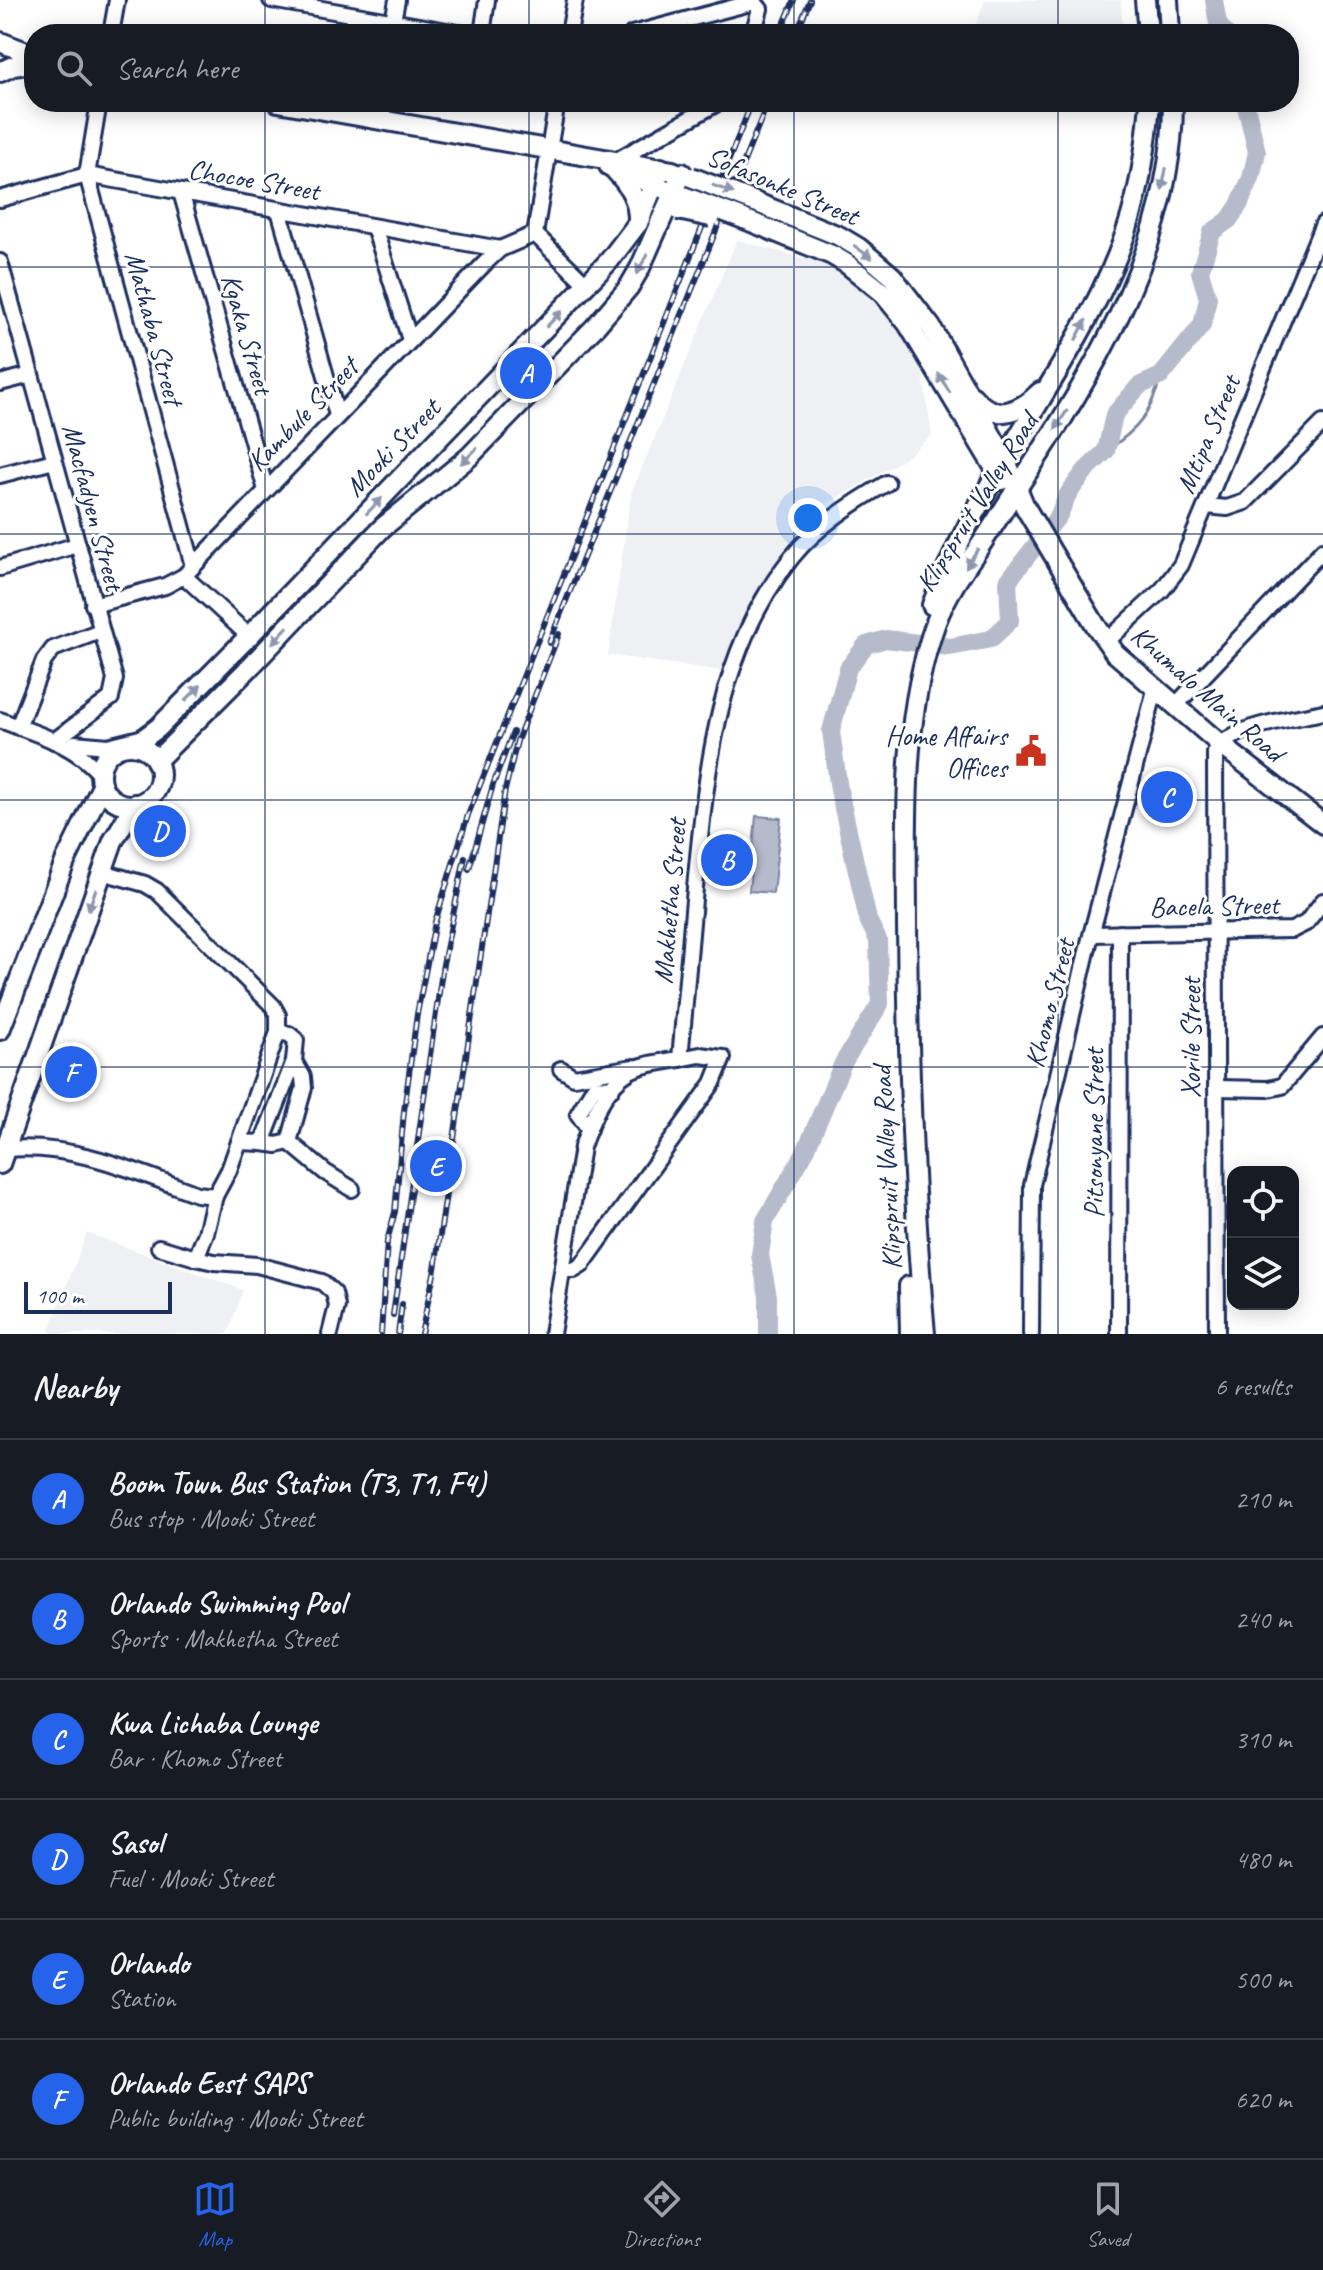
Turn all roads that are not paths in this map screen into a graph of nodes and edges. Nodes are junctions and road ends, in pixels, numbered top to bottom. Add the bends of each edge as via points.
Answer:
1 (117, 0) edge
2 (271, 0) edge
3 (397, 0) edge
4 (487, 0) edge
5 (575, 0) edge
6 (1145, 0) edge
7 (1168, 0) edge
8 (297, 2) edge
9 (393, 21) junction
10 (113, 24) edge
11 (409, 24) edge
12 (483, 24) edge
13 (571, 24) edge
14 (668, 24) edge
15 (756, 24) edge
16 (1147, 24) edge
17 (1169, 24) edge
18 (0, 42) edge
19 (0, 50) edge
20 (24, 51) edge
21 (24, 64) edge
22 (0, 69) edge
23 (97, 112) edge
24 (334, 112) edge
25 (555, 112) edge
26 (702, 112) edge
27 (1149, 112) edge
28 (1172, 112) edge
29 (548, 150) junction
30 (615, 164) junction
31 (87, 175) junction
32 (686, 175) junction
33 (658, 176) junction
34 (181, 192) junction
35 (0, 199) edge
36 (675, 202) junction
37 (279, 210) junction
38 (638, 223) junction
39 (1323, 224) edge
40 (374, 227) junction
41 (535, 234) junction
42 (500, 249) junction
43 (0, 262) edge
44 (587, 285) junction
45 (4, 291) edge
46 (410, 340) junction
47 (1062, 363) junction
48 (31, 375) junction
49 (0, 383) edge
50 (964, 386) junction
51 (337, 415) junction
52 (1323, 423) edge
53 (981, 447) junction
54 (54, 461) junction
55 (1033, 465) junction
56 (1002, 468) junction
57 (0, 475) edge
58 (887, 483) dead end
59 (266, 490) junction
60 (1022, 502) junction
61 (1206, 506) junction
62 (994, 525) junction
63 (77, 545) junction
64 (1323, 550) edge
65 (0, 568) edge
66 (188, 571) junction
67 (942, 579) junction
68 (93, 605) junction
69 (931, 622) junction
70 (100, 631) junction
71 (249, 636) junction
72 (1106, 642) junction
73 (913, 687) junction
74 (1155, 690) junction
75 (1175, 706) junction
76 (1323, 712) edge
77 (0, 720) edge
78 (18, 727) junction
79 (141, 741) junction
80 (63, 742) junction
81 (1220, 744) junction
82 (110, 753) junction
83 (158, 766) junction
84 (101, 780) junction
85 (135, 804) junction
86 (1323, 824) edge
87 (102, 872) junction
88 (1323, 901) edge
89 (1216, 932) junction
90 (1120, 933) junction
91 (1092, 934) junction
92 (0, 1030) edge
93 (278, 1032) junction
94 (1323, 1037) edge
95 (680, 1059) junction
96 (294, 1061) junction
97 (645, 1065) junction
98 (561, 1069) dead end
99 (1216, 1088) junction
100 (239, 1142) junction
101 (289, 1142) junction
102 (262, 1143) junction
103 (6, 1149) edge
104 (352, 1189) dead end
105 (215, 1196) junction
106 (159, 1247) dead end
107 (196, 1258) junction
108 (563, 1270) junction
109 (330, 1334) edge
110 (552, 1334) edge
111 (910, 1334) edge
112 (925, 1334) edge
113 (1031, 1334) edge
114 (1119, 1334) edge
115 (1217, 1334) edge

1 - 10 street
2 - 8 street
3 - 9 street
4 - 12 street
5 - 13 street
6 - 16 main road
7 - 17 main road
8 - 9 street
9 - 11 street
14 - 15 street via 757,3
18 - 20 main road
19 - 22 main road
21 - 22 main road
23 - 31 street, Mathaba Street
24 - 29 main road, Sofasonke Street
25 - 29 street
26 - 30 street
47 -> 27 main road, Klipspruit Valley Road via 1099,295 1131,217
28 -> 55 main road, Klipspruit Valley Road via 1164,183 1139,267 1089,374
29 - 30 main road, Sofasonke Street
29 - 41 street
30 - 33 main road, Sofasonke Street
30 - 38 main road via 634,196
31 - 34 street, Chocoe Street
31 - 35 street, Chocoe Street
31 - 66 street, Mathaba Street
32 - 33 main road, Sofasonke Street
32 - 36 main road, Mooki Street
32 -> 50 main road, Sofasonke Street, bridge via 859,248 918,307
33 - 36 main road, Sofasonke Street
33 - 38 main road, Mooki Street
34 - 37 street, Chocoe Street
34 - 59 street, Kgaka Street
53 -> 36 main road, Sofasonke Street, bridge via 908,324 882,292 847,264 813,247
36 -> 83 main road, Mooki Street via 629,287 595,327 469,457 382,528
37 - 40 street, Chocoe Street
37 - 51 street
38 - 44 main road, Mooki Street
39 - 61 street, Mtipa Street
40 - 42 street, Chocoe Street
40 - 46 street
41 - 42 street, Kambule Street
41 - 44 street
42 - 46 street, Kambule Street
43 - 45 street, Macfadyen Street
71 -> 44 main road, Mooki Street
45 - 48 street, Macfadyen Street
46 - 51 street, Kambule Street
47 - 50 main road via 1019,410 989,410
47 - 56 main road, Klipspruit Valley Road
48 - 49 street
48 - 54 street, Macfadyen Street
50 - 56 main road, Sofasonke Street
51 - 59 street, Kambule Street
52 - 61 street via 1245,502 1227,508
53 - 56 main road, Sofasonke Street
53 - 67 main road via 981,486
54 - 57 street
54 - 63 street, Macfadyen Street
55 - 60 main road, Klipspruit Valley Road
55 - 60 main road via 1030,498
56 - 60 main road, Sofasonke Street
56 - 67 main road, Klipspruit Valley Road
58 - 95 street, Makhetha Street via 853,503 793,556 758,606 738,649 707,774
59 - 66 street, Kambule Street
60 - 62 main road, Klipspruit Valley Road
60 - 62 main road via 1014,517
60 - 72 main road, Khumalo Main Road
61 - 72 street, Mtipa Street via 1173,578
62 -> 69 main road, Klipspruit Valley Road
63 - 65 street
63 - 68 street, Macfadyen Street
64 - 75 street
66 - 68 street, Kambule Street via 165,586
66 - 71 street
67 - 69 main road, Klipspruit Valley Road
68 - 70 street, Macfadyen Street
69 - 73 main road, Klipspruit Valley Road
70 - 78 street via 53,649
70 - 80 street, Macfadyen Street via 115,679 111,698
79 -> 71 main road, Mooki Street
72 - 74 main road, Khumalo Main Road
73 - 111 main road, Klipspruit Valley Road via 900,734 897,862
73 - 112 main road, Klipspruit Valley Road via 907,800 908,1049
74 - 75 main road, Khumalo Main Road
74 - 91 street, Khomo Street
75 - 81 main road, Khumalo Main Road
76 - 81 street via 1250,729
77 - 78 street
78 - 80 street
79 - 80 street via 108,746
79 - 82 main road
79 - 83 main road
80 - 82 street
80 - 84 street via 90,763
81 - 86 main road, Khumalo Main Road
81 - 89 street, Xorile Street via 1215,759
82 - 84 main road via 102,764
83 - 85 main road via 156,789
84 - 85 main road via 117,802
84 - 92 main road
85 - 87 main road
87 - 93 street via 145,884 169,901 273,1006
87 -> 103 main road
88 - 89 street, Bacela Street via 1299,928
89 - 90 street, Bacela Street
89 - 99 street, Xorile Street
90 - 91 street, Bacela Street
90 - 114 street, Pitsonyane Street
91 - 113 street, Khomo Street via 1032,1185
93 - 96 street via 296,1040
93 - 100 street
94 - 99 street via 1282,1086
95 - 97 street
95 - 108 street via 723,1058 713,1083 582,1265
96 - 101 street via 304,1088
96 - 102 street
97 - 98 street via 574,1077
97 - 108 street via 612,1088 589,1129
99 - 115 street, Xorile Street
100 - 102 street
100 - 105 street
101 - 102 street
101 - 104 street
103 - 105 street via 85,1154
105 - 107 street
106 - 107 street
107 - 109 street via 257,1265 322,1282 334,1293 337,1306
108 - 110 street

